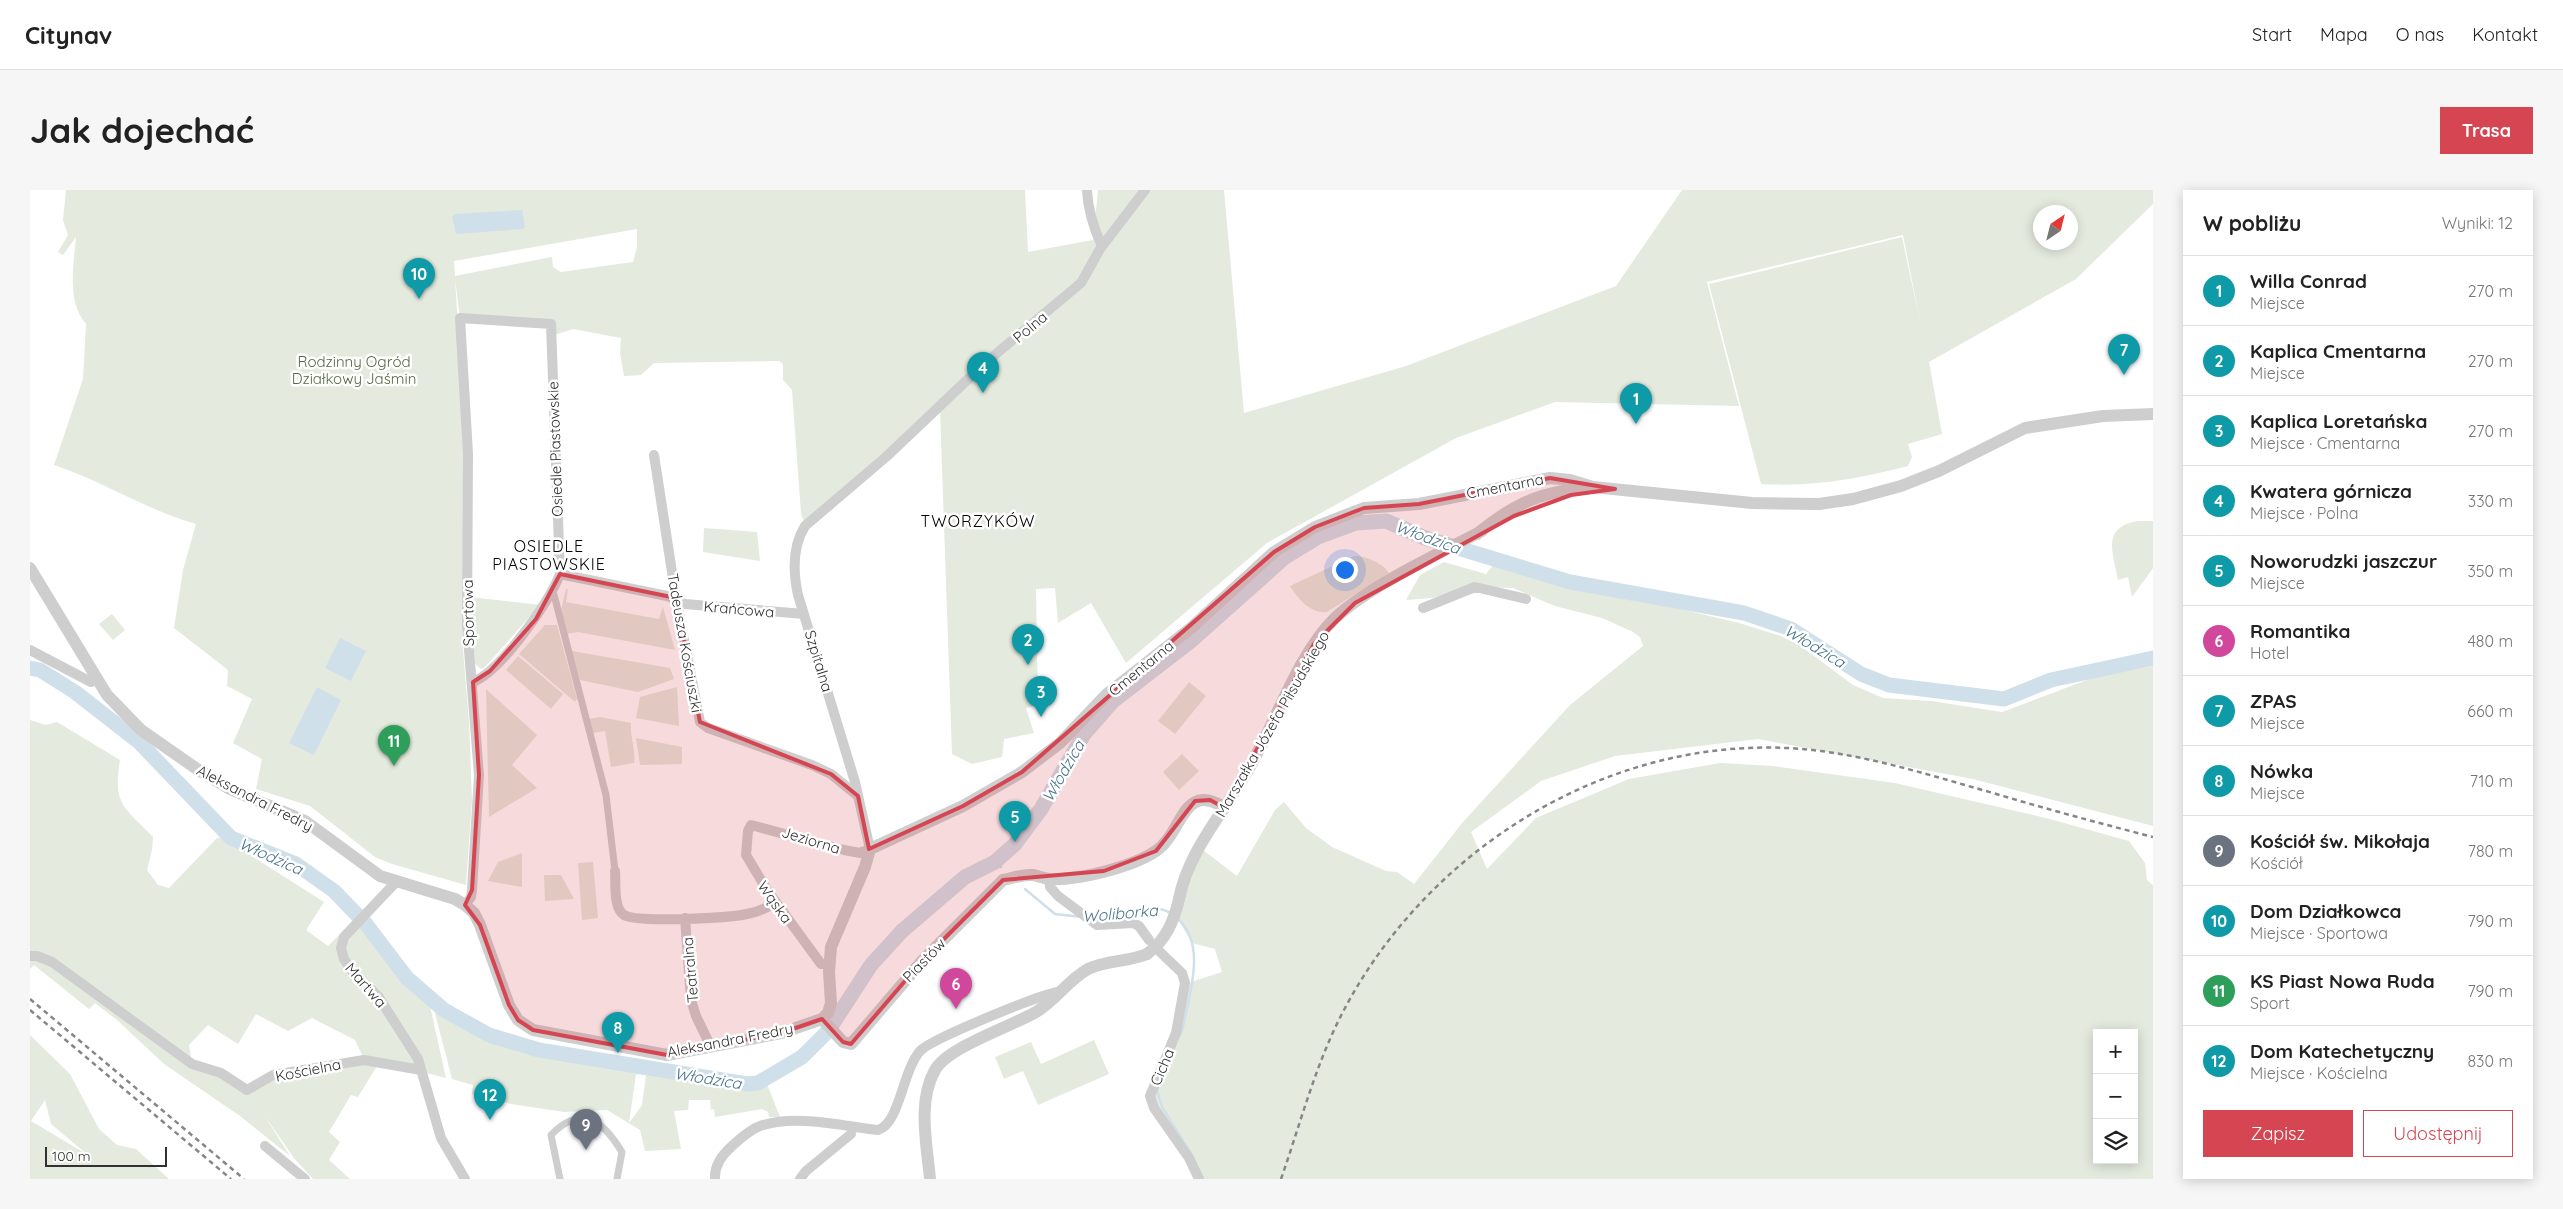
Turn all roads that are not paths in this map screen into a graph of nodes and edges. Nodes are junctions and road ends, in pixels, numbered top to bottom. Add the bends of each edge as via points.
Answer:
1 (1087, 190) edge
2 (1145, 190) edge
3 (1102, 246) junction
4 (550, 324) joint
5 (2153, 414) edge
6 (654, 455) dead end
7 (1513, 484) junction
8 (1593, 487) junction
9 (1615, 489) junction
10 (1522, 504) junction
11 (1494, 525) junction
12 (804, 526) joint
13 (1477, 534) junction
14 (30, 568) edge
15 (560, 574) junction
16 (553, 591) junction
17 (676, 598) junction
18 (1526, 599) dead end
19 (1423, 608) dead end
20 (804, 614) junction
21 (30, 650) edge
22 (97, 680) junction
23 (473, 682) junction
24 (858, 796) junction
25 (1225, 808) junction
26 (751, 824) joint
27 (870, 849) junction
28 (615, 871) joint
29 (1053, 878) junction
30 (396, 882) junction
31 (775, 903) junction
32 (465, 905) junction
33 (686, 918) junction
34 (1153, 948) junction
35 (30, 956) edge
36 (830, 964) junction
37 (1058, 992) junction
38 (823, 1020) junction
39 (711, 1047) junction
40 (421, 1070) junction
41 (851, 1134) dead end
42 (265, 1146) dead end
43 (304, 1179) edge
44 (465, 1179) edge
45 (560, 1179) edge
46 (617, 1179) edge
47 (715, 1179) edge
48 (800, 1179) edge
49 (930, 1179) edge
50 (1199, 1179) edge

1 - 3 street via 1093,226
2 - 3 street, Polna
3 - 12 street, Polna via 1081,283 984,364 886,457
4 - 15 street, Osiedle Piastowskie
4 - 23 street, Sportowa via 460,318 468,454 467,625
5 - 9 street via 2103,416 2025,428 1901,486 1819,504 1778,504
6 - 17 street, Tadeusza Kościuszki
7 - 8 street, Cmentarna via 1561,478
7 - 10 street via 1522,491
7 - 27 street, Cmentarna via 1419,504 1364,508 1306,531 1274,552 1190,628 1108,694 1060,743 1022,772 962,806
8 - 9 street
8 - 10 street via 1558,490
9 - 11 street via 1557,499
10 - 11 street via 1518,511
10 - 13 street
11 - 13 street
12 - 20 street, Szpitalna via 795,550 794,573
13 - 25 street, Marszałka Józefa Piłsudskiego via 1354,603 1320,635 1253,763
14 - 22 street, Aleksandra Fredry
15 - 16 street, Osiedle Piastowskie
15 - 17 street
16 - 23 street, Osiedle Piastowskie via 536,619 490,671
16 - 28 street via 606,795
17 - 20 street, Krańcowa via 684,604
17 - 24 street, Tadeusza Kościuszki via 700,722 708,728 812,765 830,774
18 - 19 street via 1475,586
20 - 24 street, Szpitalna
21 - 22 street via 91,682
22 - 30 street, Aleksandra Fredry via 107,695 142,730 198,770 230,789 305,821 380,876
23 - 32 street, Sportowa via 479,775 472,890
24 - 27 street
25 - 29 street via 1210,800 1195,802 1189,806 1168,841 1156,851 1099,872
25 - 34 street, Marszałka Józefa Piłsudskiego, bridge via 1190,861 1171,925
26 - 27 street, Jeziorna via 844,850 860,853
26 - 31 street, Wąska via 746,855
27 - 36 street via 832,947
28 - 33 street, Teatralna via 618,906 623,914 633,918
29 - 34 street, Cicha via 1050,887 1077,911 1097,925 1133,923 1139,926
29 - 38 street, Piastów via 1032,875 1003,880 923,960 851,1044 843,1042
30 - 32 street, Aleksandra Fredry
30 - 40 street, Martwa via 350,929 341,948 344,959 388,1010 418,1058
31 - 33 street, Teatralna via 747,914
31 - 36 street, Wąska via 821,964
32 - 39 street, Aleksandra Fredry via 480,924 509,1005 518,1020 533,1030 667,1055
33 - 39 street, Teatralna via 691,1000
34 - 37 street via 1130,960 1088,969
34 - 50 street, Cicha via 1182,973 1185,983 1176,1033 1150,1096 1154,1108 1189,1158
35 - 40 street, Kościelna via 52,962 192,1064 221,1073 247,1090 273,1074 364,1060
36 - 38 street via 831,1003
37 - 47 street via 1036,998 921,1050 906,1075 895,1113 884,1128 800,1122 761,1126 745,1135 723,1155
37 - 49 street via 1038,1011 962,1048 938,1065 929,1085 925,1110
38 - 39 street, Aleksandra Fredry via 781,1033
40 - 44 street via 441,1138
41 - 48 street
42 - 43 street
45 - 46 street via 552,1135 561,1125 578,1117 592,1119 609,1132 622,1152

